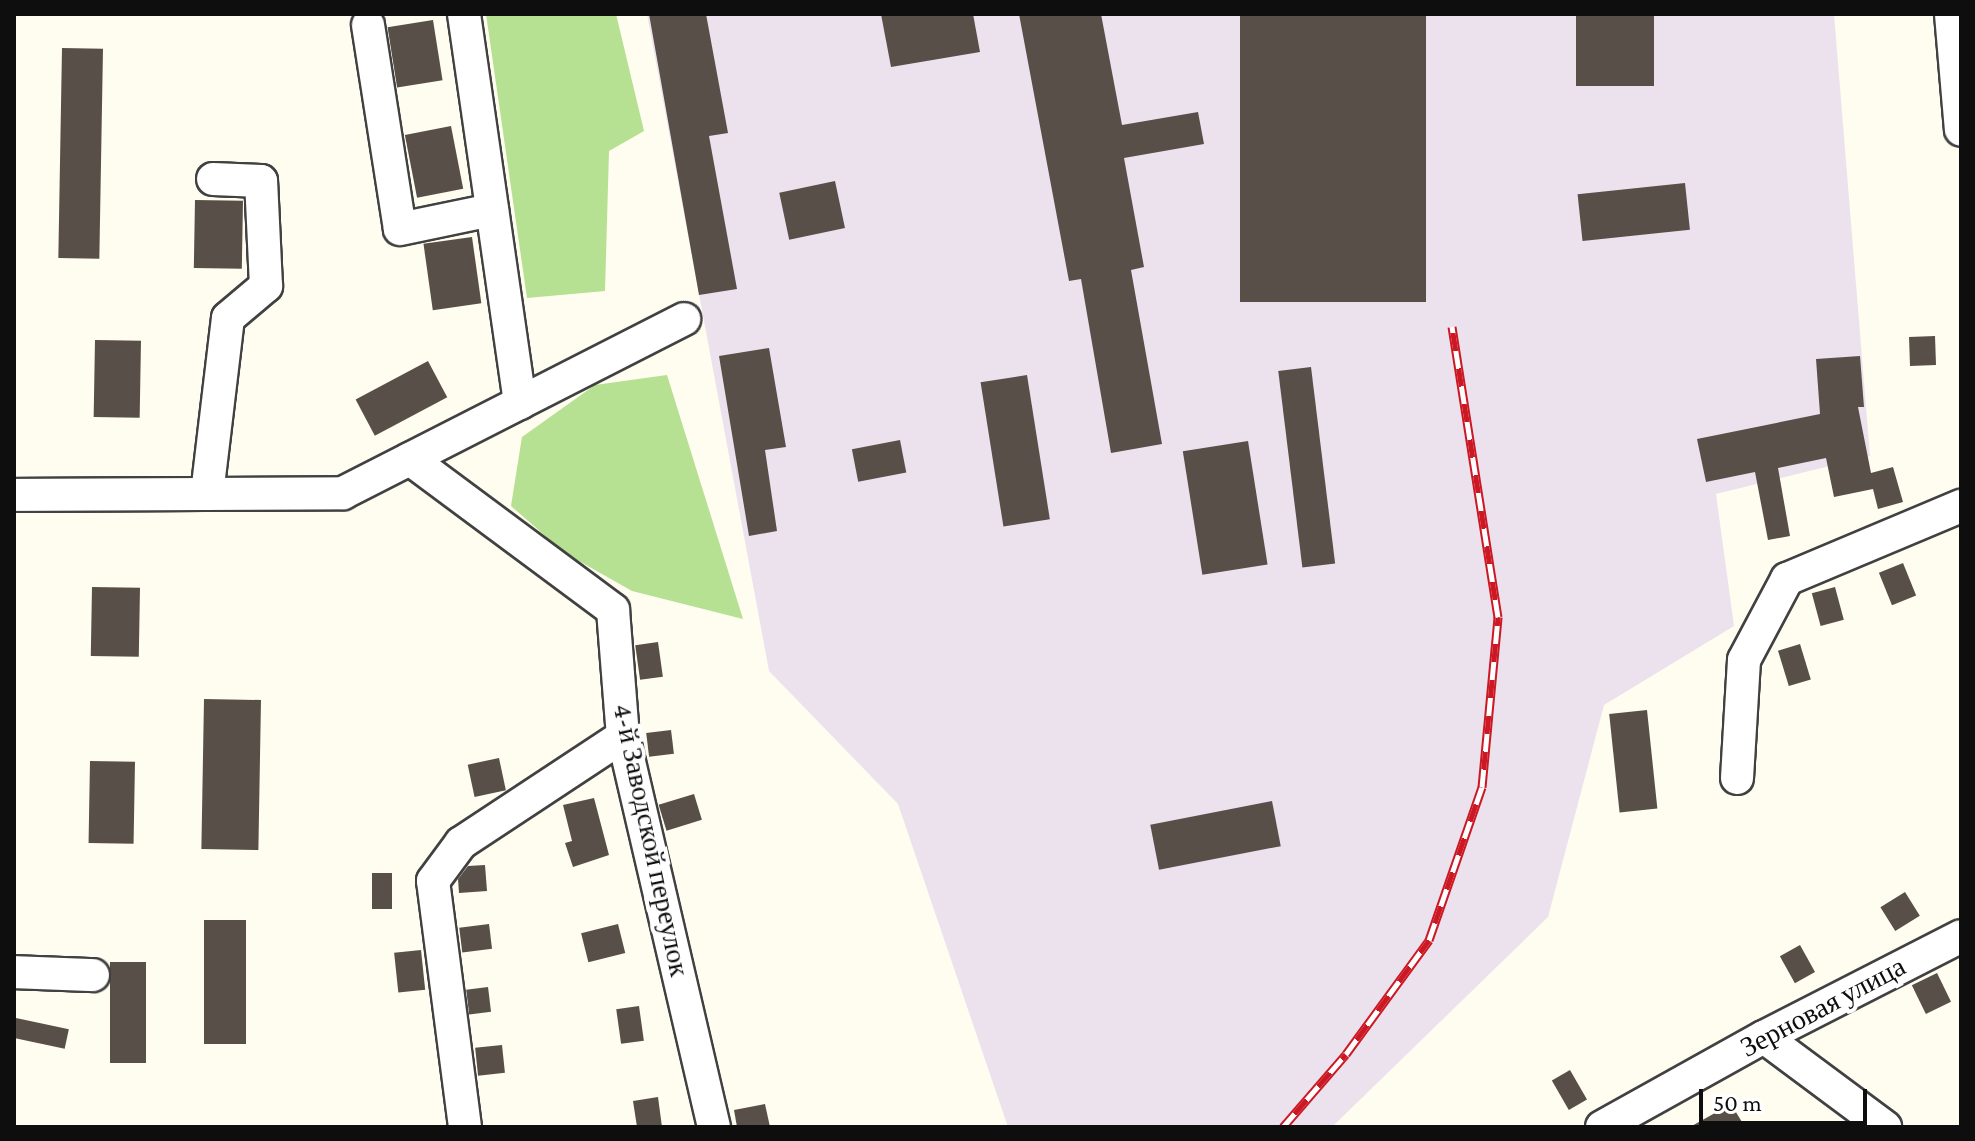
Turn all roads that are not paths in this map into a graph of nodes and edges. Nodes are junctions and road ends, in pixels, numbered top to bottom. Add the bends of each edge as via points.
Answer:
1 (464, 14) edge
2 (1951, 14) edge
3 (368, 25) dead end
4 (1961, 130) edge
5 (213, 179) dead end
6 (492, 210) junction
7 (684, 319) dead end
8 (520, 403) junction
9 (410, 459) junction
10 (207, 494) junction
11 (14, 495) edge
12 (1961, 506) edge
13 (623, 736) junction
14 (1737, 778) dead end
15 (1961, 936) edge
16 (14, 972) edge
17 (93, 975) dead end
18 (1764, 1037) junction
19 (465, 1127) edge
20 (714, 1127) edge
21 (1602, 1127) edge
22 (1885, 1127) edge

1 - 6 street
2 - 4 street
3 - 6 street via 400,229
5 - 10 street via 261,181 266,286 228,318
6 - 8 street
7 - 8 street
8 - 9 street
9 - 10 street via 343,493
9 - 13 street, 4-й Заводской переулок via 613,610
10 - 11 street
12 - 14 street via 1787,579 1744,660
13 - 19 street via 461,843 433,881
13 - 20 street, 4-й Заводской переулок
15 - 18 street, Зерновая улица
16 - 17 street
18 - 21 street, Зерновая улица
18 - 22 street

